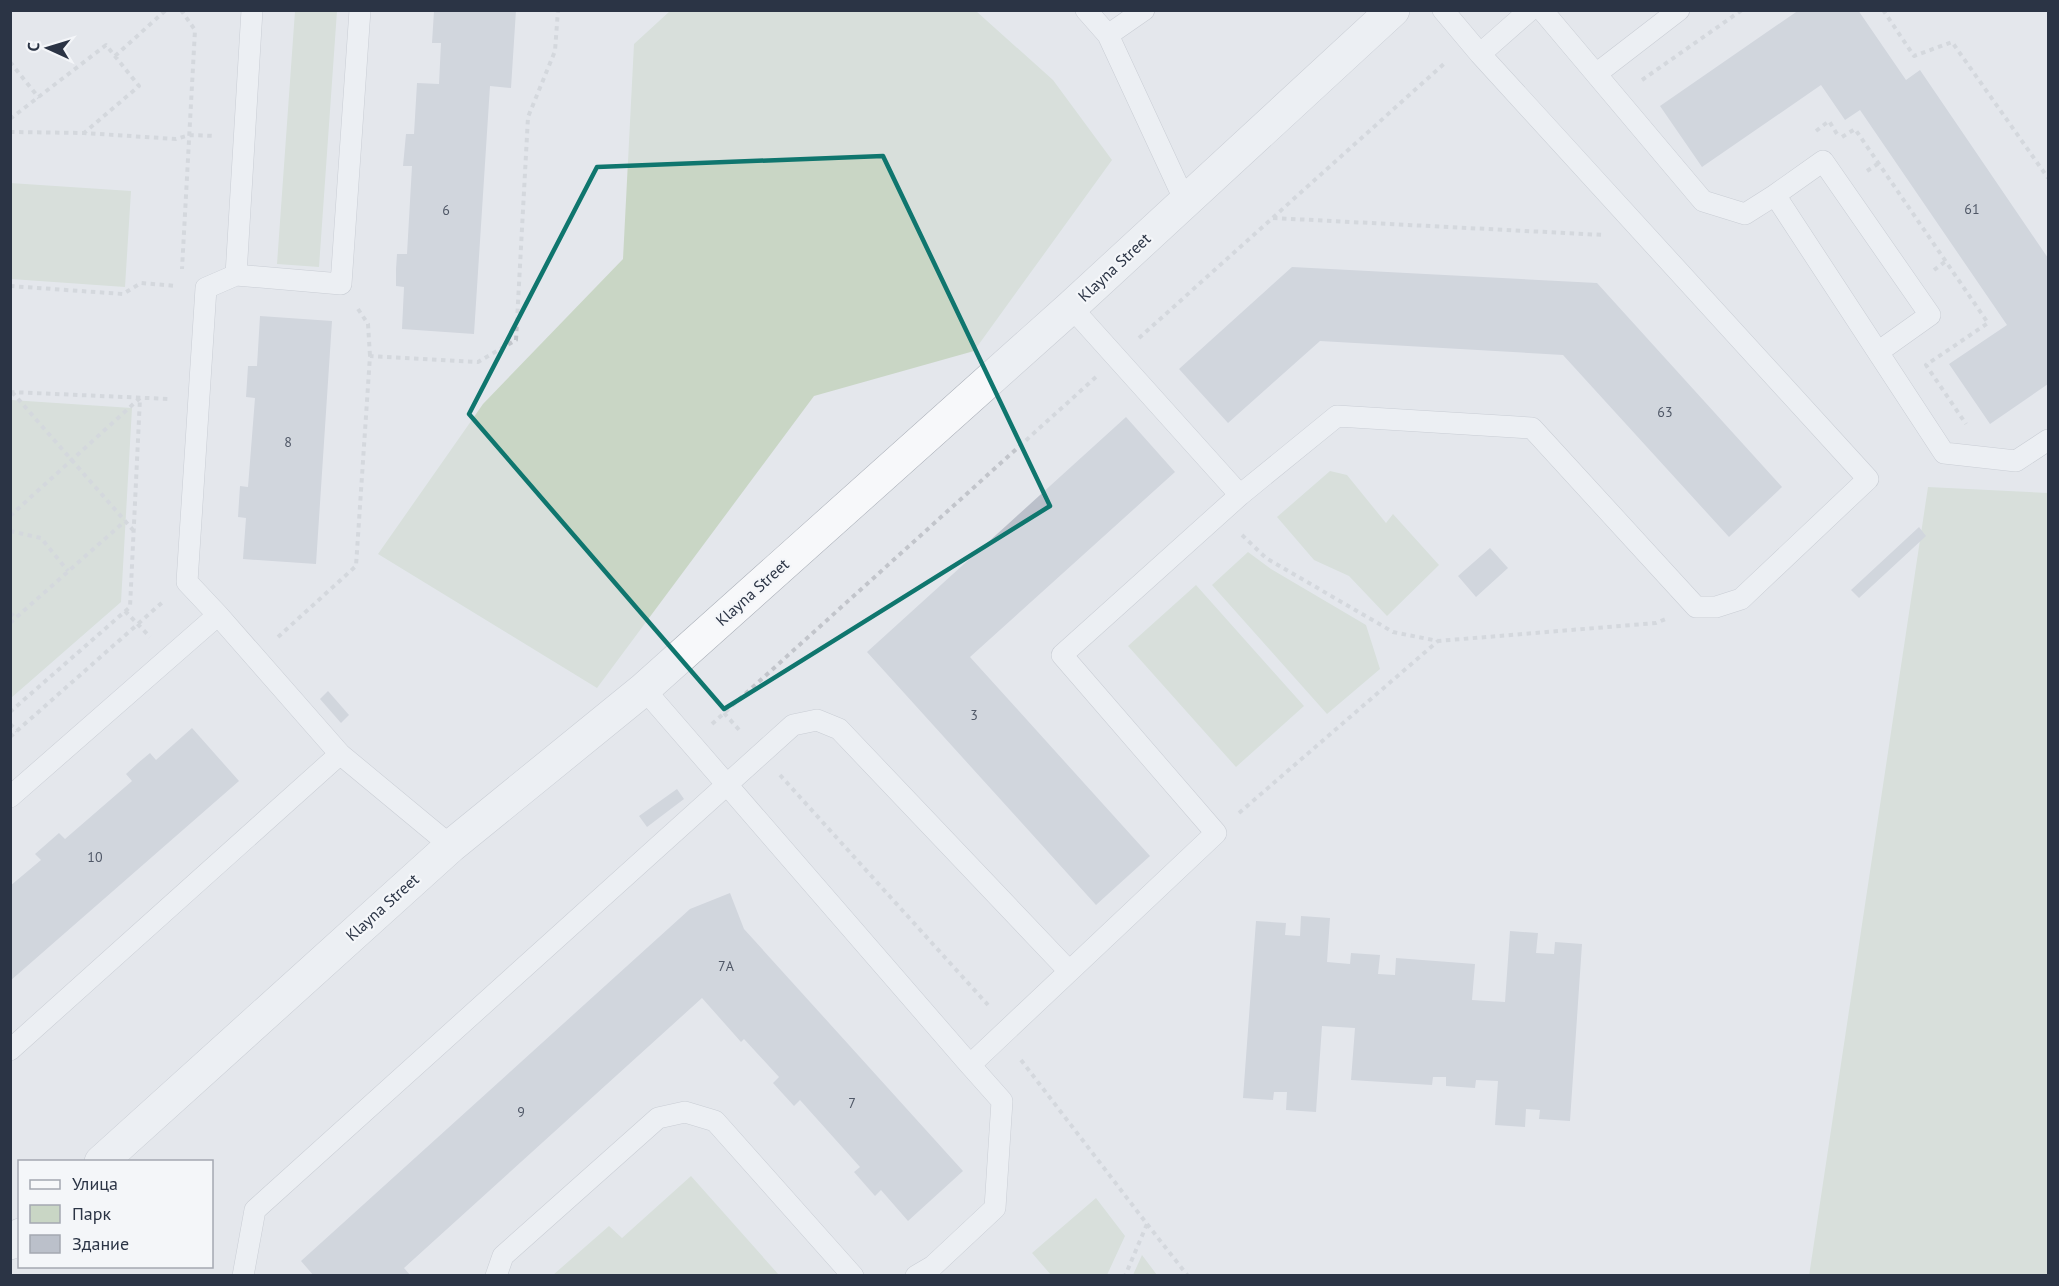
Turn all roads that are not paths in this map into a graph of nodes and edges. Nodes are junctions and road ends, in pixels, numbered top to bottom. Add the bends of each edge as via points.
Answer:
1 (252, 10) edge
2 (360, 10) edge
3 (1086, 10) edge
4 (1144, 10) edge
5 (1393, 10) edge
6 (1443, 10) edge
7 (1530, 10) edge
8 (1542, 10) edge
9 (1679, 10) edge
10 (1108, 35) junction
11 (1474, 48) junction
12 (1596, 74) junction
13 (1775, 195) junction
14 (1185, 201) junction
15 (236, 275) junction
16 (1071, 307) junction
17 (1878, 352) junction
18 (2049, 440) edge
19 (1240, 495) junction
20 (218, 615) junction
21 (644, 689) junction
22 (340, 754) junction
23 (727, 786) junction
24 (10, 797) edge
25 (451, 846) junction
26 (1069, 971) junction
27 (10, 1050) edge
28 (970, 1065) junction
29 (101, 1160) edge
30 (243, 1275) edge
31 (496, 1275) edge
32 (853, 1275) edge
33 (916, 1275) edge

1 - 15 lane
2 - 15 lane via 341,284
3 - 10 lane
4 - 10 lane
5 - 14 street, Klayna Street
6 - 11 lane
7 - 11 lane
8 - 12 lane
9 - 12 lane
10 - 14 lane
11 - 19 lane via 1868,479 1741,599 1716,607 1696,607 1532,428 1337,416
12 - 13 lane via 1703,201 1745,214
13 - 17 lane
13 - 17 lane via 1823,161 1930,315
14 - 16 street, Klayna Street
15 - 20 lane via 206,288 187,582
16 - 19 lane
16 - 21 street, Klayna Street
17 - 18 lane via 1944,453 2016,461
19 - 26 lane via 1062,655 1216,833
20 - 22 lane
20 - 24 lane
21 - 23 lane
21 - 25 street, Klayna Street
22 - 25 lane
22 - 27 lane
23 - 26 lane via 793,725 817,720 839,729
23 - 28 lane
23 - 30 lane via 255,1210
25 - 29 street, Klayna Street
26 - 28 lane
28 - 33 lane via 1002,1101 995,1208 933,1266
31 - 32 lane via 503,1256 658,1118 685,1112 715,1121

